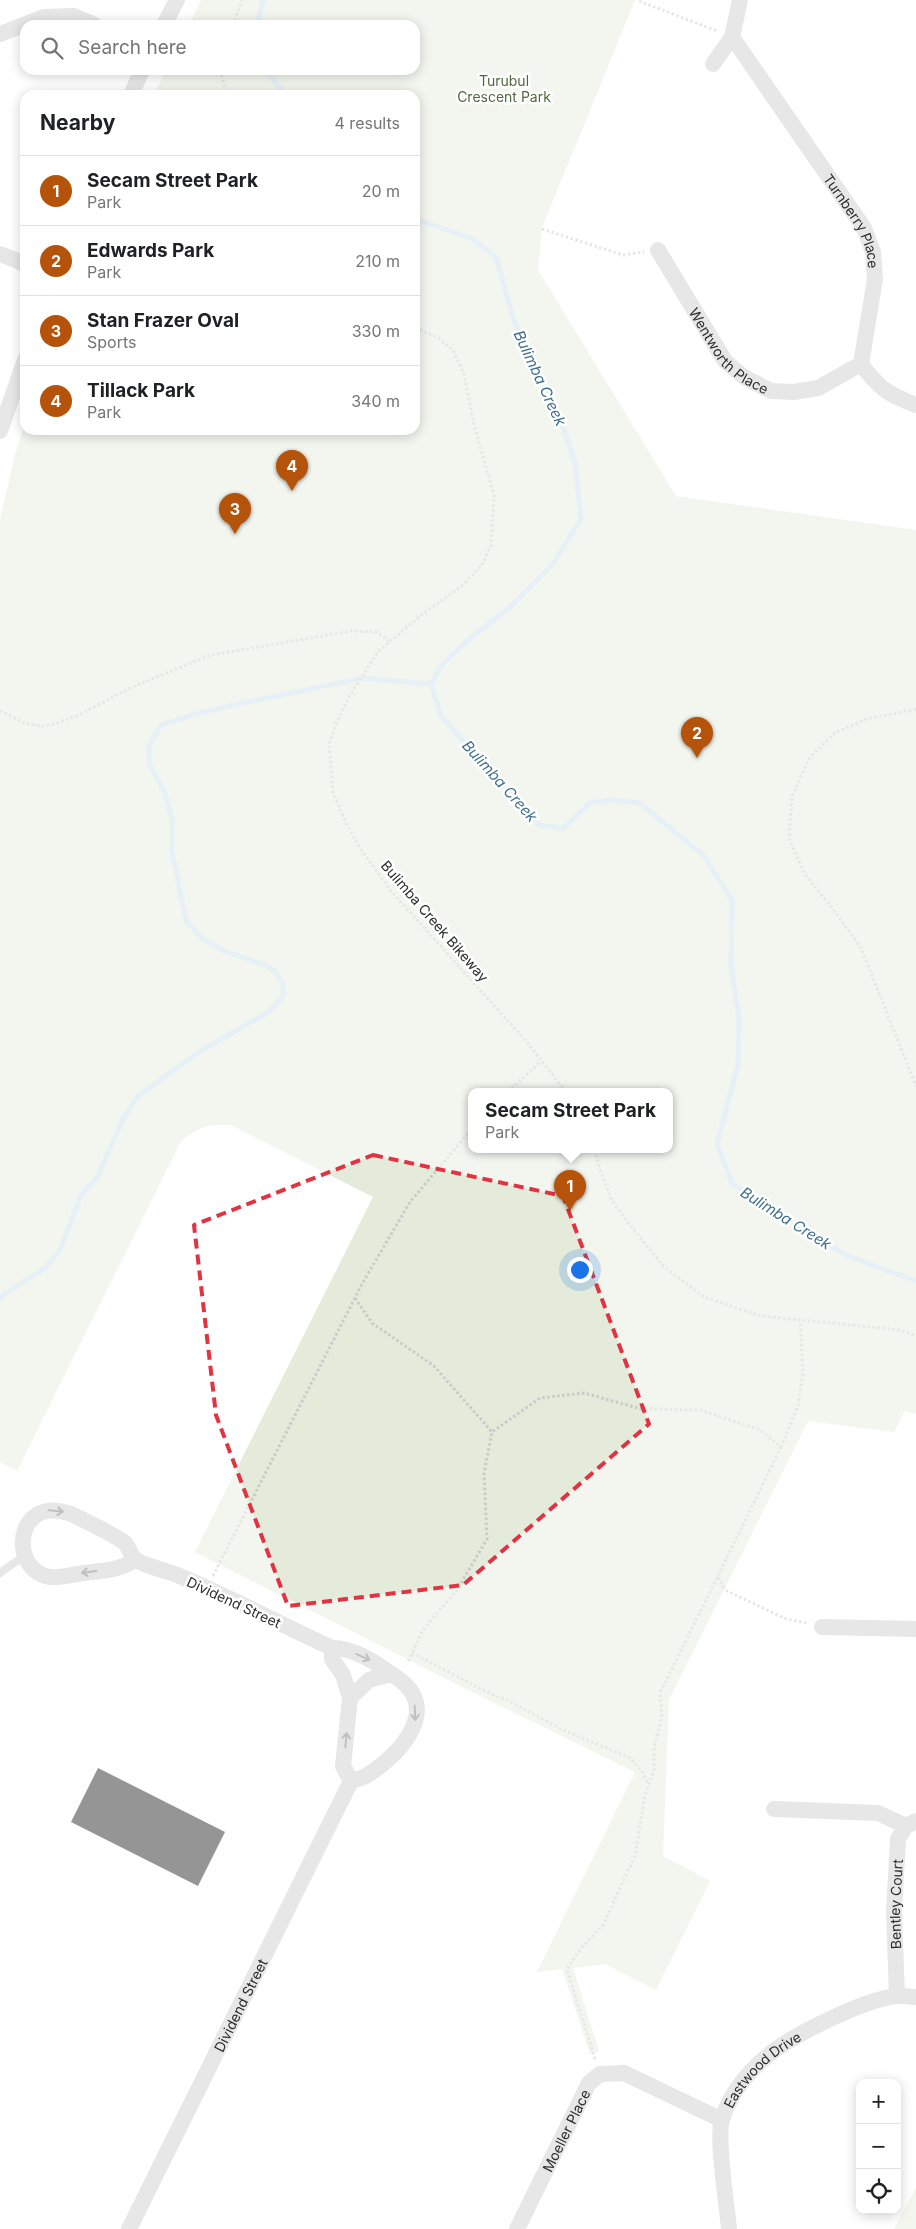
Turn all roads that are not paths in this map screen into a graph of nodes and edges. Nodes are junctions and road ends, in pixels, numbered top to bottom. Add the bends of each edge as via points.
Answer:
1 (177, 0) edge
2 (740, 0) edge
3 (36, 20) edge
4 (83, 20) edge
5 (167, 20) edge
6 (20, 26) edge
7 (0, 34) edge
8 (732, 37) junction
9 (713, 64) dead end
10 (140, 75) edge
11 (133, 90) edge
12 (658, 250) road end
13 (0, 254) edge
14 (20, 262) edge
15 (861, 364) junction
16 (20, 374) edge
17 (916, 406) edge
18 (0, 431) edge
19 (25, 1555) junction
20 (135, 1560) junction
21 (0, 1573) edge
22 (822, 1627) road end
23 (916, 1629) edge
24 (332, 1648) junction
25 (391, 1674) junction
26 (350, 1698) junction
27 (351, 1781) junction
28 (774, 1809) dead end
29 (911, 1824) edge
30 (897, 1996) junction
31 (916, 1997) edge
32 (722, 2120) junction
33 (129, 2229) edge
34 (517, 2229) edge
35 (729, 2229) edge

1 - 5 street
2 - 8 street
3 - 4 street via 74,16
6 - 7 street
8 - 9 street
8 - 15 street, Turnberry Place via 864,228 873,252 875,279
10 - 11 street
12 - 15 street, Wentworth Place via 725,361 744,377 771,391 794,392 818,388
13 - 14 street
15 - 17 street via 890,396
16 - 18 street
20 -> 19 street via 121,1568 51,1577 39,1573
19 -> 20 street via 24,1531 29,1520 40,1511 55,1509 124,1543
19 - 21 lane
20 - 24 street, Dividend Street via 177,1575
22 - 23 street
24 -> 25 street, Dividend Street via 351,1651
24 - 26 street via 332,1659 343,1675
25 - 26 street via 369,1680
25 -> 27 street, Dividend Street via 406,1685 414,1697 415,1726 395,1752 368,1775
27 -> 26 street via 343,1766
27 - 33 street, Dividend Street
28 - 29 street via 878,1813
29 - 30 street, Bentley Court via 898,1839 894,1912
30 - 31 street, Eastwood Drive
30 - 32 street, Eastwood Drive via 855,2007 767,2056 741,2082
32 - 34 street, Moeller Place via 624,2073 600,2074 589,2083
32 - 35 street, Eastwood Drive

